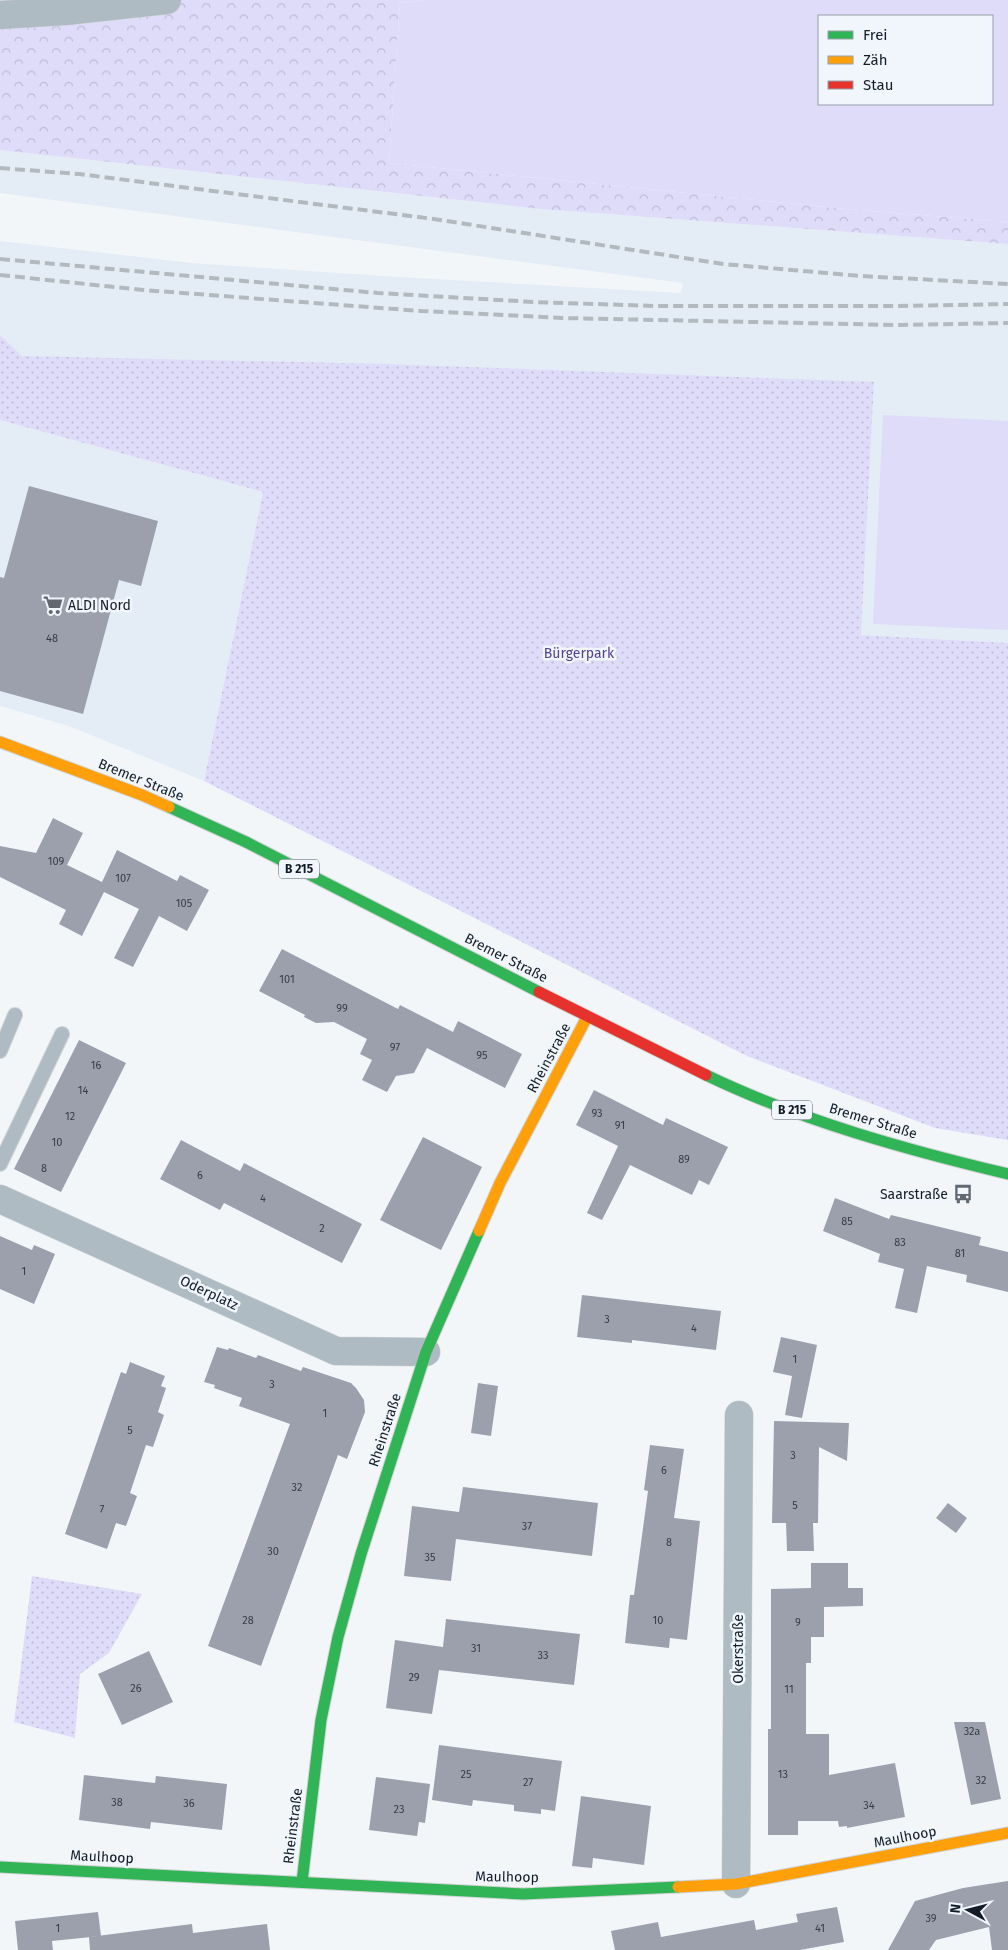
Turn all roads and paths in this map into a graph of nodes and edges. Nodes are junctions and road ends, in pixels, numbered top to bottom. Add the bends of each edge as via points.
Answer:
1 (167, 0) edge
2 (0, 15) edge
3 (0, 742) edge
4 (16, 1015) dead end
5 (587, 1017) junction
6 (62, 1034) dead end
7 (0, 1051) edge
8 (0, 1164) edge
9 (1008, 1174) edge
10 (0, 1199) edge
11 (426, 1352) junction
12 (739, 1415) dead end
13 (1008, 1833) edge
14 (0, 1868) edge
15 (302, 1882) junction
16 (736, 1884) junction

1 - 2 street
3 - 5 street, Bremer Straße / B 215 via 142,795 246,842
4 - 7 lane
5 - 9 street, Bremer Straße / B 215 via 725,1084 839,1128
5 - 11 street, Rheinstraße via 500,1183
6 - 8 lane
10 - 11 street, Oderplatz via 336,1351
11 - 15 street, Rheinstraße via 361,1554 338,1637 321,1720
12 - 16 street, Okerstraße
13 - 16 street, Maulhoop
14 - 15 street, Maulhoop
15 - 16 street, Maulhoop via 523,1894

